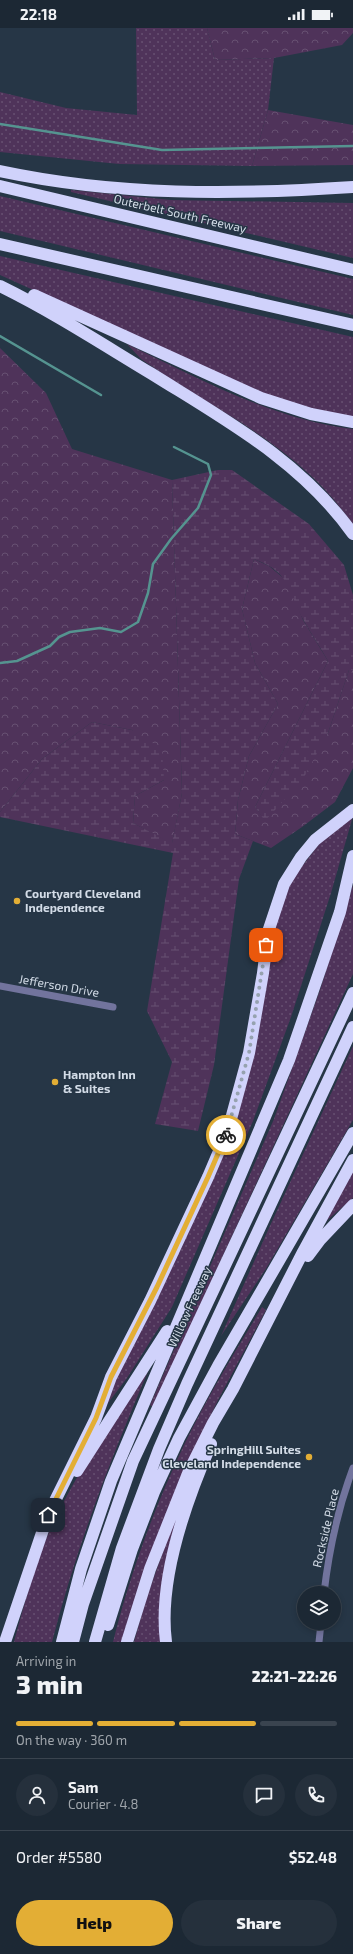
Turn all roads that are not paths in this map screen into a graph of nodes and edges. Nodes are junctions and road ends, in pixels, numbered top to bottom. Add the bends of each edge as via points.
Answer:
1 (0, 171) edge
2 (0, 186) edge
3 (353, 187) edge
4 (286, 192) junction
5 (353, 196) edge
6 (0, 244) edge
7 (353, 270) edge
8 (0, 281) edge
9 (0, 286) edge
10 (353, 325) edge
11 (353, 422) edge
12 (353, 534) edge
13 (353, 810) edge
14 (352, 861) edge
15 (0, 986) edge
16 (353, 993) edge
17 (113, 1007) dead end
18 (353, 1027) edge
19 (353, 1133) edge
20 (353, 1160) edge
21 (353, 1205) edge
22 (203, 1263) junction
23 (283, 1294) junction
24 (233, 1389) junction
25 (353, 1468) edge
26 (48, 1515) junction
27 (325, 1586) edge
28 (320, 1630) edge
29 (5, 1642) edge
30 (62, 1642) edge
31 (73, 1642) edge
32 (95, 1642) edge
33 (104, 1642) edge
34 (127, 1642) edge
35 (166, 1642) edge
36 (319, 1642) edge

1 - 4 highway via 62,182 142,191
2 - 7 highway, Outerbelt South Freeway
3 - 4 highway
4 - 5 highway
6 - 10 highway
8 - 11 highway via 261,398 311,414
9 - 12 highway via 72,325 273,452 318,490
13 - 26 highway via 315,840 284,884 268,932 249,1053 228,1130 150,1301 111,1377 96,1418
14 - 22 highway via 340,912 289,1060
15 - 17 street, Jefferson Drive
16 - 31 highway, Willow Freeway via 133,1461 83,1604
18 - 32 highway via 191,1377 160,1450 122,1548
19 - 33 highway via 179,1438 132,1549
20 - 23 highway
21 - 23 highway via 320,1240
22 - 26 highway via 162,1340
22 - 30 highway via 111,1481 81,1569
23 - 24 highway
24 - 34 highway via 213,1423 177,1498 150,1569
24 - 35 highway via 183,1516 169,1582 165,1618
25 - 27 street, Rockside Place via 344,1493 330,1552
26 - 29 highway
28 - 36 street

